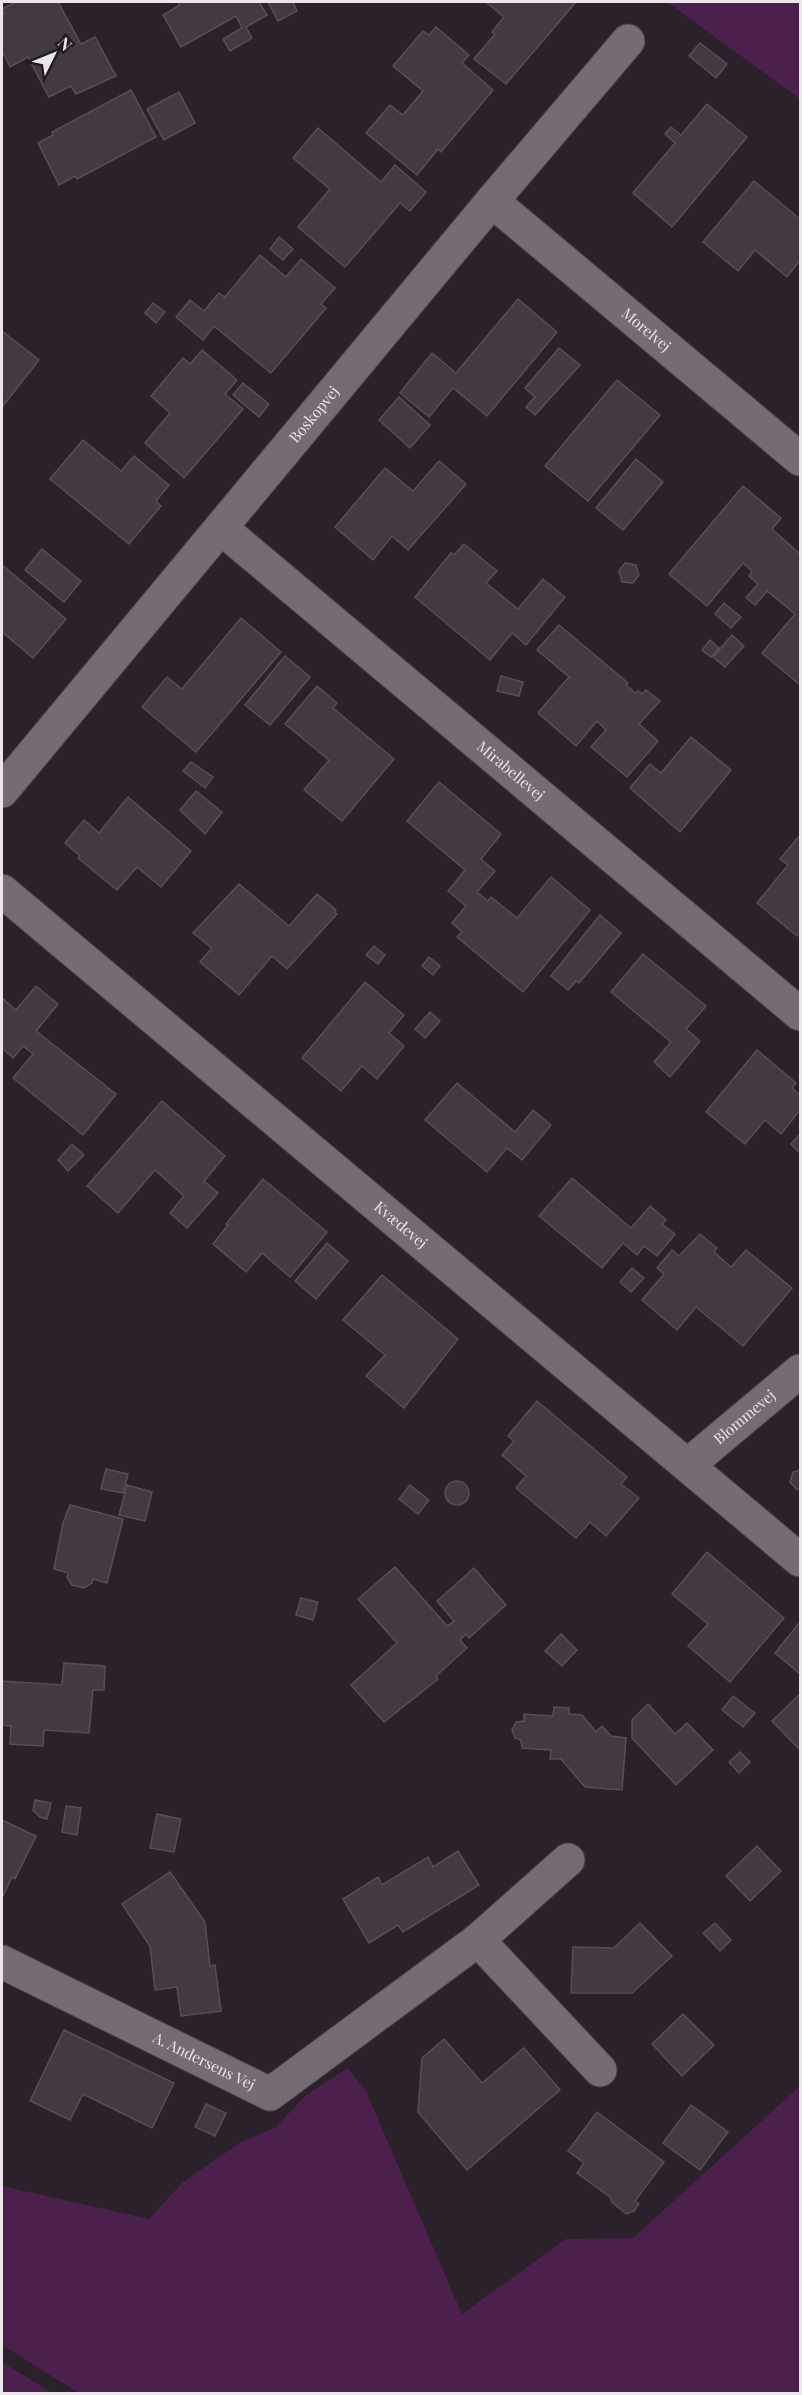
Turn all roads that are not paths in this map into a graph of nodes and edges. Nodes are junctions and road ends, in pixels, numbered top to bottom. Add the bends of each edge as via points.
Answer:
1 (628, 42) dead end
2 (492, 201) junction
3 (801, 459) edge
4 (221, 528) junction
5 (2, 791) edge
6 (2, 891) edge
7 (801, 1014) edge
8 (801, 1371) edge
9 (688, 1465) junction
10 (801, 1560) edge
11 (568, 1860) dead end
12 (478, 1940) junction
13 (2, 1962) edge
14 (600, 2070) dead end

1 - 2 street, Boskopvej
2 - 3 street, Morelvej
2 - 4 street, Boskopvej
4 - 5 street, Boskopvej
4 - 7 street, Mirabellevej
6 - 9 street, Kvædevej
8 - 9 street, Blommevej
9 - 10 street, Kvædevej
11 - 12 street, A. Andersens Vej
12 - 13 street, A. Andersens Vej via 270,2094
12 - 14 street

